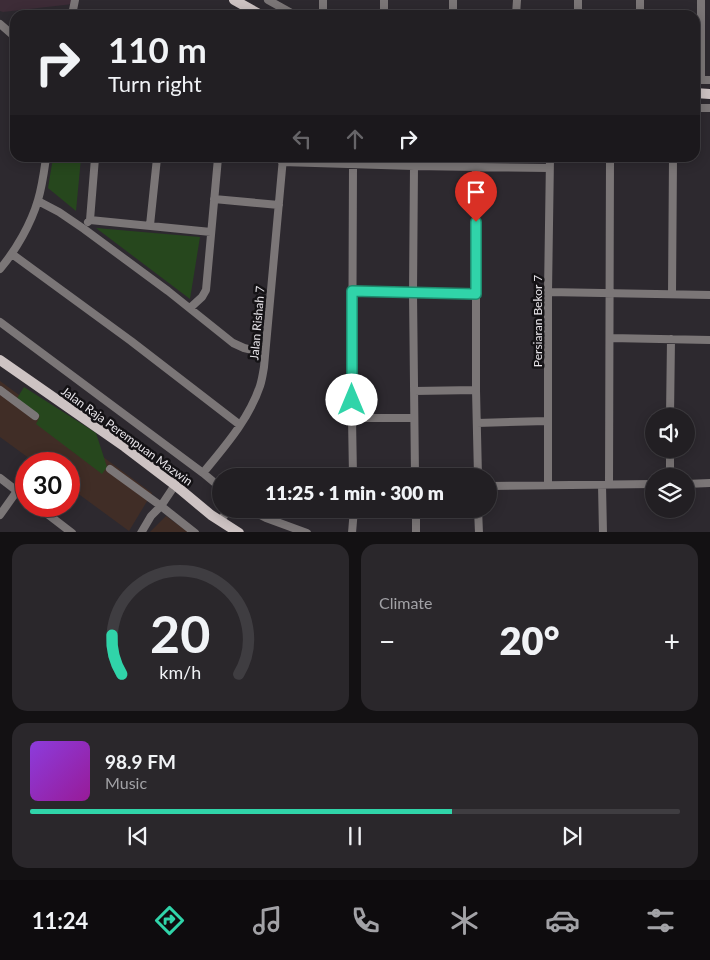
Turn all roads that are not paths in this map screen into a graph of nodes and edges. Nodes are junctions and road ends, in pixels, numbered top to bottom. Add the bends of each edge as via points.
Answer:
1 (268, 0) edge
2 (701, 0) edge
3 (239, 1) edge
4 (253, 10) edge
5 (285, 10) edge
6 (0, 24) edge
7 (700, 27) edge
8 (10, 33) edge
9 (45, 162) edge
10 (95, 162) edge
11 (157, 162) edge
12 (218, 162) edge
13 (283, 162) edge
14 (311, 162) edge
15 (550, 162) edge
16 (610, 162) edge
17 (673, 162) edge
18 (353, 165) junction
19 (414, 166) junction
20 (476, 167) junction
21 (549, 168) junction
22 (214, 198) junction
23 (38, 201) junction
24 (279, 205) junction
25 (90, 220) junction
26 (150, 225) junction
27 (84, 229) junction
28 (211, 232) junction
29 (12, 254) junction
30 (0, 269) edge
31 (352, 291) junction
32 (548, 292) junction
33 (413, 293) junction
34 (610, 293) junction
35 (476, 294) junction
36 (672, 294) junction
37 (710, 294) edge
38 (190, 308) junction
39 (0, 322) edge
40 (610, 338) junction
41 (671, 339) junction
42 (710, 340) edge
43 (265, 354) junction
44 (0, 360) edge
45 (0, 390) edge
46 (476, 390) junction
47 (414, 391) junction
48 (670, 408) edge
49 (35, 416) dead end
50 (352, 418) junction
51 (414, 418) junction
52 (547, 421) junction
53 (477, 422) junction
54 (240, 425) junction
55 (353, 468) edge
56 (415, 468) edge
57 (478, 468) edge
58 (110, 470) dead end
59 (203, 473) junction
60 (0, 478) edge
61 (212, 480) edge
62 (710, 483) edge
63 (606, 484) junction
64 (645, 484) edge
65 (695, 484) edge
66 (175, 485) junction
67 (548, 485) junction
68 (497, 486) edge
69 (15, 489) edge
70 (15, 494) edge
71 (162, 506) junction
72 (0, 515) edge
73 (51, 517) edge
74 (222, 518) edge
75 (266, 518) edge
76 (353, 518) edge
77 (416, 518) edge
78 (478, 518) edge
79 (220, 521) junction
80 (69, 532) edge
81 (141, 532) edge
82 (195, 532) edge
83 (239, 532) edge
84 (307, 532) edge
85 (352, 532) edge
86 (416, 532) edge
87 (479, 532) edge
88 (603, 532) edge

1 - 5 street
2 - 7 street
3 - 4 main road
6 - 8 street
9 - 23 street
10 - 25 street
11 - 26 street
12 - 22 street
13 - 24 street, Jalan Rishah 7
14 - 18 street
15 - 21 street, Persiaran Bekor 7
16 - 34 street
17 - 36 street
18 - 19 street
18 - 31 street
19 - 20 street
19 - 33 street
20 - 21 street
20 - 35 street
21 - 32 street, Persiaran Bekor 7
22 - 24 street
22 - 28 street
23 - 27 street
23 - 29 street
24 - 43 street, Jalan Rishah 7
25 - 26 street
25 - 27 street
26 - 28 street
27 - 38 street
28 - 38 street via 206,290
29 - 30 street
29 - 54 street
31 - 33 street
31 - 50 street
32 - 34 street
32 - 52 street, Persiaran Bekor 7
33 - 35 street
33 - 47 street
34 - 36 street
34 - 40 street
35 - 46 street
36 - 37 street
38 - 43 street via 233,343
39 - 59 street
40 - 41 street
40 - 63 street
41 - 42 street
41 - 48 street
43 - 54 street, Jalan Rishah 7 via 260,386
44 - 66 main road, Jalan Raja Perempuan Mazwin via 125,446
45 - 49 street
46 - 47 street
46 - 53 street
47 - 51 street
50 - 51 street
50 - 55 street
51 - 56 street
52 - 53 street
52 - 67 street, Persiaran Bekor 7
53 - 57 street
54 - 59 street, Jalan Rishah 7
58 - 71 street
59 - 61 street
60 - 69 street
62 - 65 street
63 - 64 street
63 - 67 street
63 - 88 street
66 - 71 street
66 - 79 main road, Jalan Raja Perempuan Mazwin
67 - 68 street
70 - 72 street
71 - 81 street
71 - 82 street
73 - 80 street
74 - 79 street
75 - 84 street
76 - 85 street
77 - 86 street
78 - 87 street
79 - 83 main road, Jalan Raja Perempuan Mazwin

